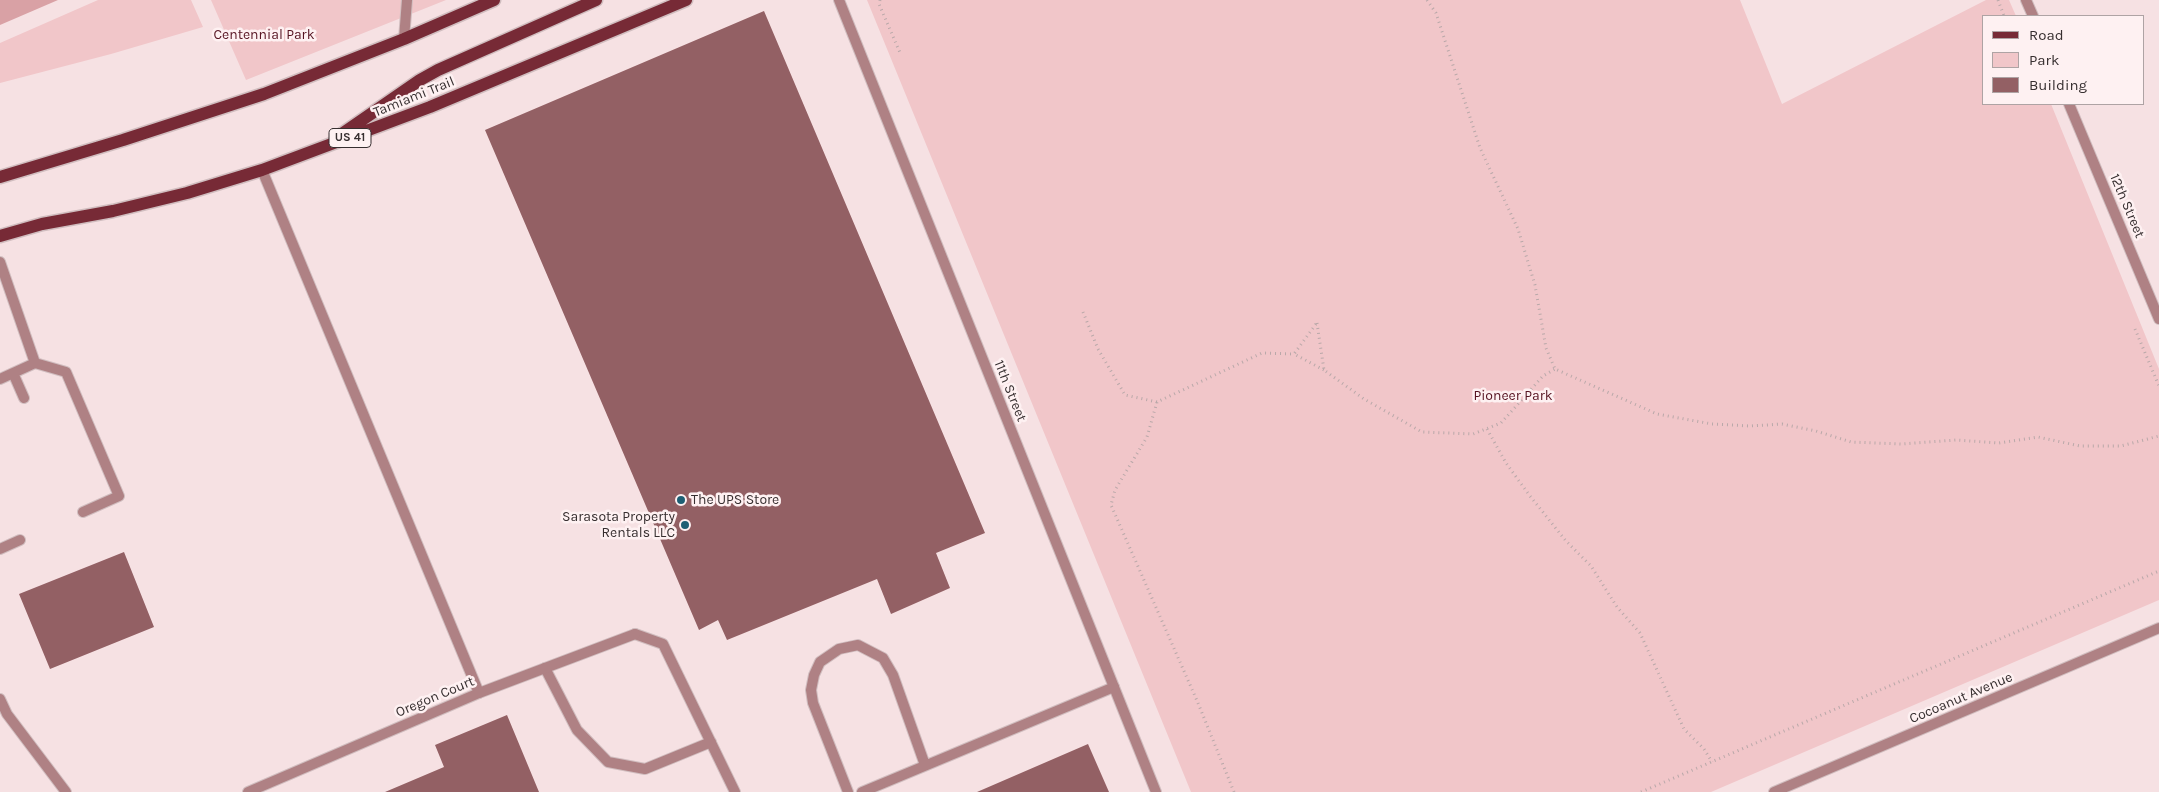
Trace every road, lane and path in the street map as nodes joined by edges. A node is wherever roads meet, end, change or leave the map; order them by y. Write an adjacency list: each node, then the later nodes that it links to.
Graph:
1 (407, 0): 10 (street)
2 (494, 0): 10 (main road)
3 (596, 0): 13 (main road)
4 (686, 0): 13 (main road, Tamiami Trail / US 41)
5 (839, 0): 36 (street, 11th Street)
6 (880, 0): 11 (path)
7 (1427, 0): 22 (path)
8 (2026, 0): 9 (street)
9 (2033, 15)
10 (404, 39): 15 (main road)
11 (901, 55)
12 (2069, 105): 19 (street, 12th Street)
13 (320, 150): 14 (main road, Tamiami Trail / US 41)
14 (262, 170): 16 (main road, Tamiami Trail / US 41); 37 (street)
15 (0, 177)
16 (0, 236)
17 (0, 262): 21 (street)
18 (1083, 312): 27 (path)
19 (2159, 319)
20 (1294, 354): 23 (path); 23 (path); 27 (path)
21 (35, 363): 24 (street); 30 (street)
22 (1555, 369): 28 (path); 29 (path)
23 (1324, 370): 28 (path)
24 (13, 373): 25 (street); 26 (street)
25 (0, 378)
26 (24, 398)
27 (1157, 402): 48 (path)
28 (1487, 429): 40 (path)
29 (2159, 436)
30 (83, 512)
31 (20, 540): 32 (street)
32 (0, 548)
33 (2159, 570): 40 (path)
34 (2159, 628): 50 (street, Cocoanut Avenue)
35 (545, 668): 37 (street, Oregon Court); 39 (street); 39 (street, Oregon Court)
36 (1114, 687): 41 (street); 47 (street, 11th Street)
37 (479, 693): 43 (street, Oregon Court)
38 (0, 699): 42 (street)
39 (711, 742): 44 (street)
40 (1712, 762): 49 (path)
41 (925, 765): 45 (street); 46 (street)
42 (66, 792)
43 (248, 792)
44 (735, 792)
45 (848, 792)
46 (862, 792)
47 (1156, 792)
48 (1234, 792)
49 (1641, 792)
50 (1774, 792)

